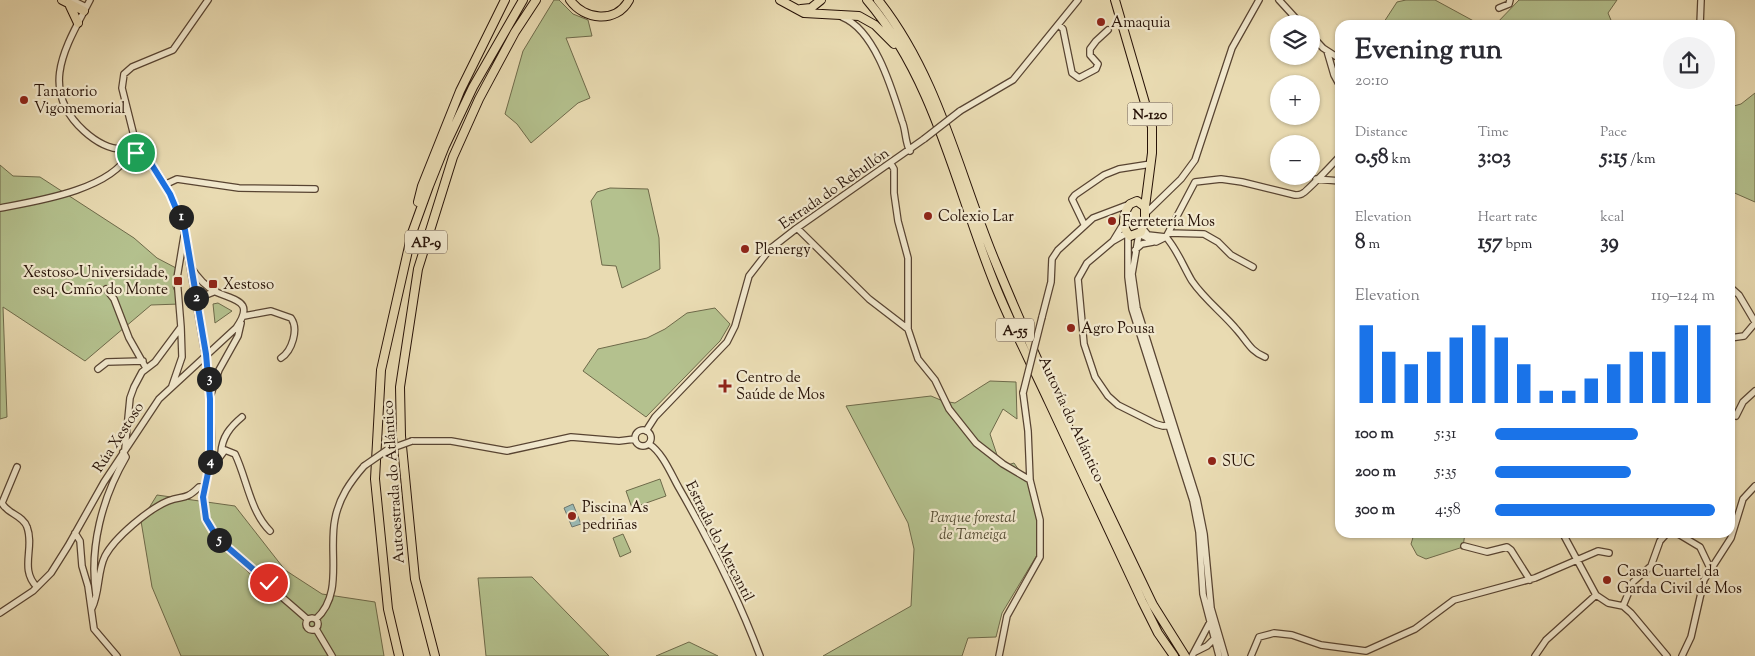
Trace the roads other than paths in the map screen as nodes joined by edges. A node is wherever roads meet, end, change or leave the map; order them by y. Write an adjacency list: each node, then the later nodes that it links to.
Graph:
1 (62, 0): 19 (highway)
2 (90, 0): 22 (street)
3 (208, 0): 34 (street)
4 (505, 0): 59 (highway)
5 (523, 0): 59 (highway, Autoestrada do Atlántico / AP-9)
6 (536, 0): 132 (highway, Autoestrada do Atlántico / AP-9)
7 (570, 0): 8 (highway)
8 (629, 0)
9 (780, 0): 20 (highway)
10 (822, 0): 20 (highway)
11 (867, 0): 31 (highway, Autovía do Atlántico / A-55)
12 (878, 0): 136 (highway, Autovía do Atlántico / A-55)
13 (1078, 0): 27 (street, Estrada do Rebullón)
14 (1115, 0): 41 (highway, N-120)
15 (1259, 0): 50 (street)
16 (1279, 0): 24 (street)
17 (1510, 0): 21 (street)
18 (1701, 0): 25 (street)
19 (71, 3): 22 (highway); 26 (highway)
20 (792, 8): 23 (highway)
21 (1500, 8)
22 (85, 9): 26 (street)
23 (830, 13): 31 (highway); 37 (street)
24 (1293, 15)
25 (1700, 20)
26 (78, 23): 38 (street)
27 (1058, 25): 28 (street); 37 (street, Estrada do Rebullón, bridge)
28 (1108, 30)
29 (1320, 44): 30 (street)
30 (1327, 51): 32 (street); 33 (street)
31 (905, 54): 135 (highway, Autovía do Atlántico / A-55)
32 (1335, 56)
33 (1335, 77)
34 (133, 129): 35 (street); 36 (street)
35 (129, 143): 36 (street); 38 (street)
36 (137, 147): 38 (street); 46 (street)
37 (910, 150): 40 (street, Estrada do Rebullón)
38 (127, 151): 52 (street)
39 (1335, 163): 42 (street)
40 (891, 164): 56 (street, Estrada do Rebullón); 77 (street)
41 (1151, 164): 45 (highway, N-120); 55 (street)
42 (1320, 176)
43 (1320, 179): 44 (street)
44 (1335, 181)
45 (1147, 182): 49 (highway); 51 (highway, N-120)
46 (164, 185): 48 (street); 57 (street)
47 (1311, 185): 61 (street)
48 (314, 189)
49 (1146, 194): 50 (street); 51 (highway)
50 (1157, 200): 51 (street); 51 (street)
51 (1140, 205): 53 (street); 54 (highway); 58 (highway)
52 (0, 208)
53 (1114, 209): 54 (street); 55 (street)
54 (1124, 219): 60 (highway); 62 (street)
55 (1084, 224): 97 (street, bridge)
56 (797, 228): 77 (street); 90 (street, Estrada do Rebullón)
57 (185, 230): 65 (street); 76 (street)
58 (1141, 231): 60 (highway); 61 (street); 63 (street); 64 (street)
59 (412, 233): 131 (highway, Autoestrada do Atlántico / AP-9)
60 (1128, 234): 62 (street); 89 (street)
61 (1168, 235): 63 (street); 66 (street); 79 (street)
62 (1113, 240): 89 (street)
63 (1156, 242): 64 (street)
64 (1135, 250): 89 (street)
65 (191, 267): 67 (street); 68 (street)
66 (1253, 267)
67 (194, 282): 68 (street); 73 (street)
68 (203, 282): 70 (street); 72 (street)
69 (106, 289): 81 (street)
70 (216, 292): 72 (street); 74 (street)
71 (1735, 292): 75 (street)
72 (206, 294): 73 (street)
73 (196, 299): 86 (street, bridge)
74 (243, 317): 80 (street); 84 (street, Rúa Xestoso); 86 (street)
75 (1755, 322): 78 (street)
76 (181, 327): 82 (street); 84 (street)
77 (908, 329): 97 (street)
78 (1735, 337)
79 (1264, 357)
80 (281, 358)
81 (143, 361): 82 (street); 83 (street)
82 (146, 368): 93 (street)
83 (98, 369)
84 (172, 387): 93 (street, Rúa Xestoso)
85 (1755, 391): 87 (street)
86 (210, 399): 95 (street)
87 (1736, 416)
88 (242, 417): 94 (street)
89 (1171, 425): 108 (street); 121 (street)
90 (646, 431): 91 (street); 92 (street)
91 (635, 439): 92 (street); 120 (street, bridge)
92 (649, 444): 133 (street, Estrada do Mercantil)
93 (124, 451): 102 (street, Rúa Xestoso); 115 (street)
94 (221, 453): 95 (street); 101 (street)
95 (210, 463): 99 (street)
96 (17, 467): 113 (street)
97 (1030, 480): 134 (street)
98 (1755, 486): 100 (street)
99 (205, 487): 115 (street); 119 (street)
100 (1735, 525)
101 (270, 531)
102 (76, 533): 113 (street, Rúa Xestoso); 117 (street)
103 (1566, 538): 110 (street)
104 (1663, 538): 116 (street)
105 (1685, 538): 111 (street)
106 (1731, 538): 111 (street)
107 (1464, 546): 112 (street)
108 (1205, 548): 124 (street); 128 (street)
109 (1609, 553): 110 (street)
110 (1580, 561): 112 (street); 114 (street)
111 (1710, 568): 141 (street)
112 (1530, 580): 126 (street)
113 (36, 588): 118 (street, Rúa Xestoso)
114 (1596, 595): 116 (street); 139 (street)
115 (96, 599): 117 (street)
116 (1623, 606): 140 (street)
117 (92, 608): 129 (street)
118 (0, 613)
119 (307, 619): 120 (street); 122 (street)
120 (316, 619): 122 (street)
121 (1209, 624): 123 (street); 124 (street)
122 (316, 629): 130 (street)
123 (1203, 638): 124 (street); 127 (street)
124 (1214, 638): 125 (street); 128 (street)
125 (1202, 649): 127 (street); 128 (street)
126 (1366, 651): 137 (street); 138 (street)
127 (1193, 654)
128 (1221, 655)
129 (117, 656)
130 (332, 656)
131 (399, 656)
132 (435, 656)
133 (760, 656)
134 (1000, 656)
135 (1174, 656)
136 (1184, 656)
137 (1251, 656)
138 (1372, 656)
139 (1535, 656)
140 (1667, 656)
141 (1682, 656)

